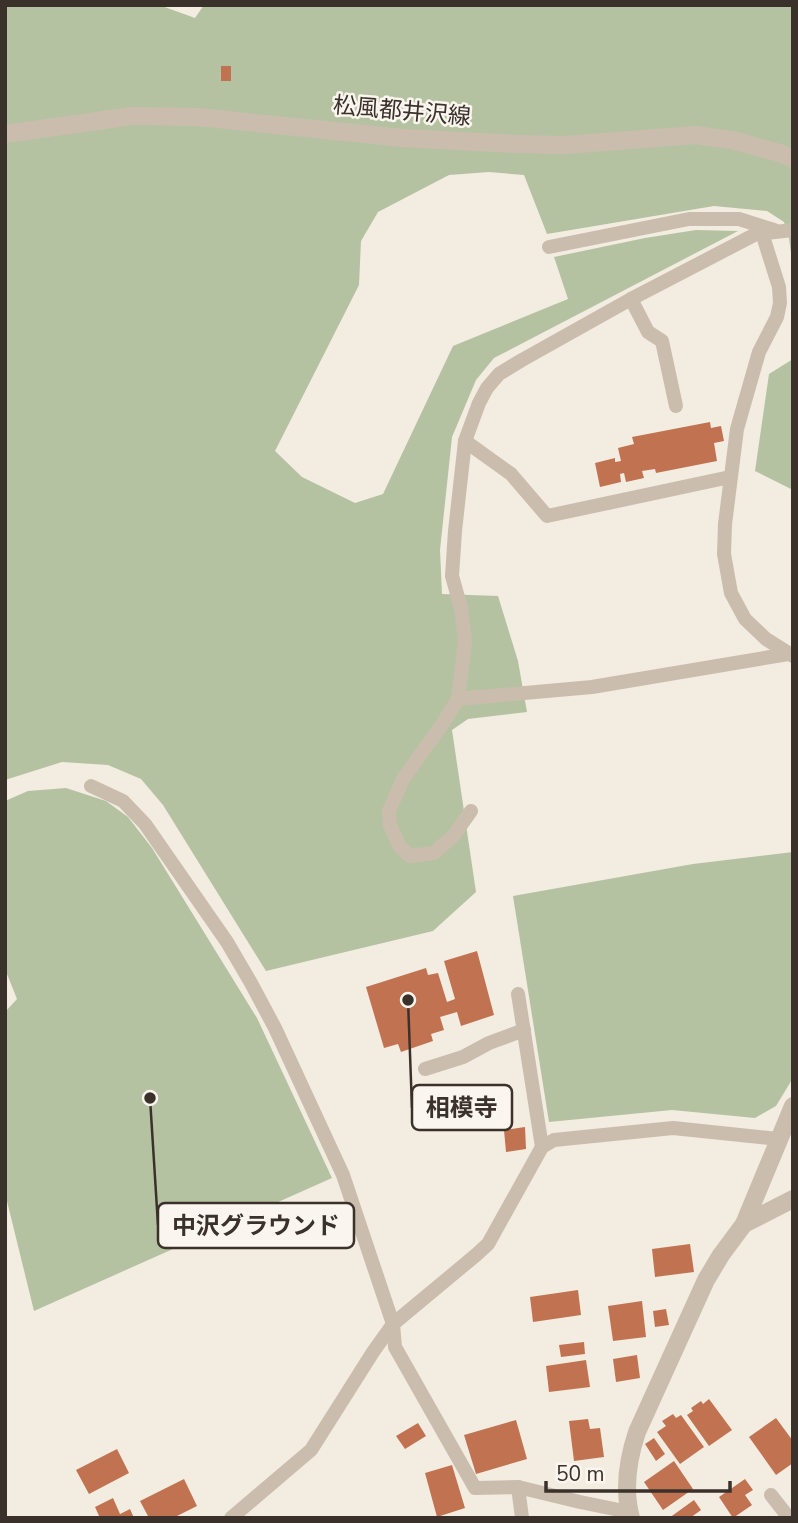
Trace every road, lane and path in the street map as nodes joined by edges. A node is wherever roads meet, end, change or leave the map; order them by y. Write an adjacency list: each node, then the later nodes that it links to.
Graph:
1 (5, 134): 2 (street, 松風都井沢線)
2 (793, 159)
3 (786, 231): 4 (lane); 5 (lane)
4 (762, 233): 6 (lane); 9 (lane)
5 (549, 247)
6 (631, 299): 7 (lane); 8 (lane)
7 (676, 406)
8 (466, 441): 9 (lane); 11 (lane)
9 (730, 477): 10 (lane)
10 (791, 655): 11 (lane)
11 (458, 699): 13 (lane)
12 (91, 786): 22 (lane)
13 (471, 811)
14 (518, 994): 15 (lane)
15 (524, 1030): 16 (lane); 19 (lane)
16 (425, 1069)
17 (793, 1106): 18 (street)
18 (778, 1139): 19 (lane); 21 (street)
19 (542, 1147): 22 (lane)
20 (793, 1199): 21 (street)
21 (744, 1224): 25 (street)
22 (393, 1324): 23 (lane); 26 (lane)
23 (518, 1486): 25 (lane); 27 (lane)
24 (771, 1495): 28 (lane)
25 (630, 1515)
26 (231, 1518)
27 (522, 1518)
28 (789, 1518)

